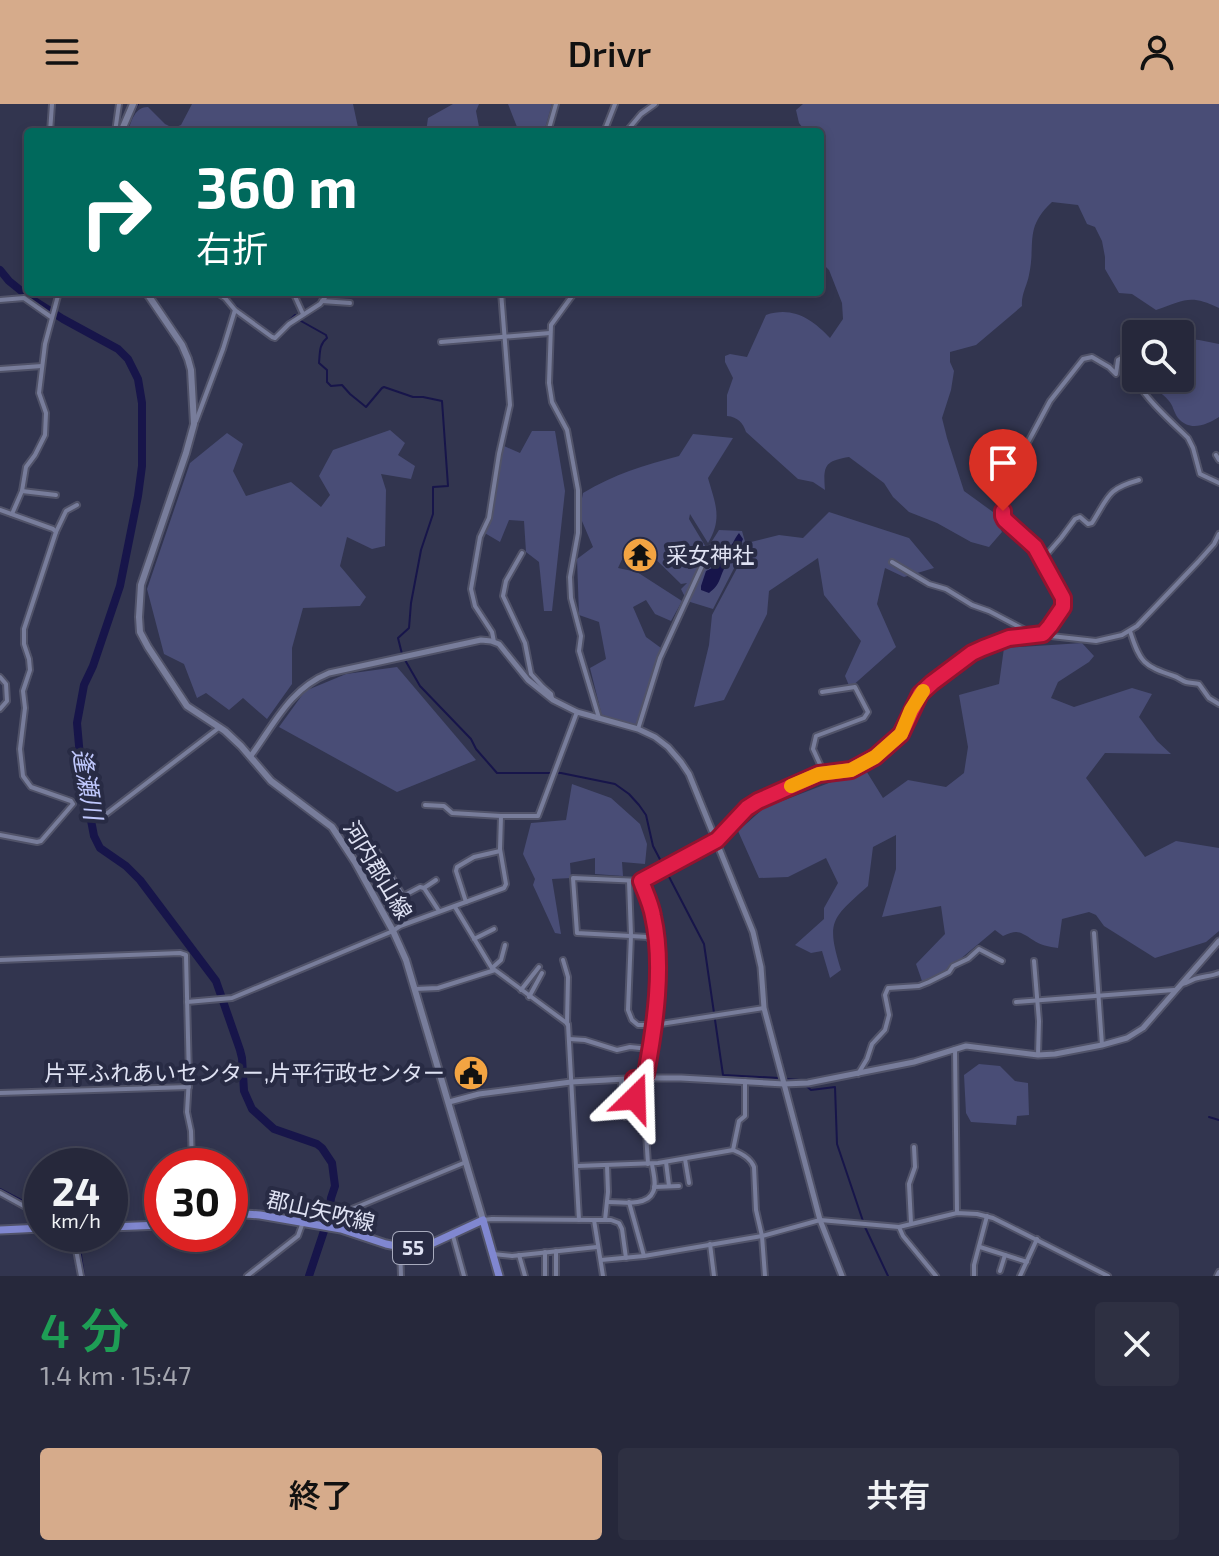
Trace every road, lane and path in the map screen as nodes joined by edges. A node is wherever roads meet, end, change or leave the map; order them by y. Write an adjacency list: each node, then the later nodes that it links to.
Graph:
1 (52, 104): 7 (street)
2 (119, 104): 8 (street)
3 (133, 104): 9 (main road)
4 (556, 104): 10 (street)
5 (615, 104): 11 (street)
6 (655, 104): 12 (street)
7 (50, 128)
8 (118, 128)
9 (120, 128)
10 (550, 128)
11 (606, 128)
12 (629, 128)
13 (58, 296): 25 (street)
14 (149, 296): 31 (main road, 河内郡山線)
15 (222, 296): 23 (street)
16 (295, 296): 24 (street)
17 (326, 296): 21 (street)
18 (501, 296): 27 (street)
19 (572, 296): 26 (street)
20 (0, 300): 25 (street)
21 (322, 301): 22 (street); 24 (street)
22 (350, 303)
23 (235, 310): 24 (street); 31 (street)
24 (303, 314)
25 (51, 317): 29 (street)
26 (550, 333): 27 (street); 56 (street)
27 (504, 336): 28 (street); 49 (street)
28 (441, 342)
29 (42, 366): 30 (street); 34 (street)
30 (0, 369)
31 (194, 424): 57 (main road, 河内郡山線)
32 (1139, 480): 43 (street)
33 (1219, 483): 43 (street)
34 (22, 491): 35 (street); 38 (street)
35 (56, 495)
36 (77, 505): 39 (street)
37 (0, 510): 38 (street)
38 (12, 514): 39 (street)
39 (56, 532): 64 (street)
40 (1219, 534): 41 (street)
41 (1217, 543): 46 (street)
42 (522, 553): 52 (street)
43 (1042, 560): 48 (street)
44 (892, 562): 47 (street)
45 (702, 566): 58 (street)
46 (1130, 631): 48 (street); 53 (street)
47 (1033, 634): 48 (street); 60 (street)
48 (1043, 634)
49 (494, 642): 52 (street); 59 (street)
50 (0, 677): 54 (street)
51 (822, 692): 60 (street)
52 (552, 699): 55 (street)
53 (1219, 704)
54 (0, 709)
55 (577, 712): 56 (street); 62 (street)
56 (599, 718): 58 (street)
57 (220, 727): 59 (main road, 河内郡山線); 63 (street)
58 (638, 729): 65 (street)
59 (250, 757): 76 (main road, 河内郡山線)
60 (824, 773): 65 (street)
61 (425, 805): 62 (street)
62 (501, 816): 67 (street)
63 (101, 818)
64 (0, 835)
65 (717, 840): 70 (street); 100 (street)
66 (376, 850): 71 (street)
67 (500, 851): 72 (street); 72 (street)
68 (436, 880): 71 (street)
69 (629, 881): 70 (street); 78 (street); 78 (street)
70 (641, 881): 82 (street)
71 (424, 888): 74 (street)
72 (466, 902): 73 (street)
73 (454, 906): 74 (street); 79 (street)
74 (439, 911): 76 (street)
75 (494, 929): 79 (street)
76 (393, 931): 92 (main road, 河内郡山線); 98 (street)
77 (1094, 933): 95 (street)
78 (631, 935): 82 (street); 102 (street)
79 (474, 939): 88 (street)
80 (1219, 941): 91 (street)
81 (505, 945): 88 (street)
82 (656, 948): 102 (street)
83 (0, 960): 98 (street)
84 (563, 960): 101 (street)
85 (1002, 961): 108 (street)
86 (1034, 961): 97 (street)
87 (539, 967): 93 (street)
88 (493, 969): 92 (street); 93 (street)
89 (542, 973): 96 (street)
90 (1219, 973): 91 (street)
91 (1182, 984): 94 (street)
92 (415, 989): 117 (main road, 河内郡山線)
93 (521, 990): 96 (street)
94 (1177, 991): 95 (street); 104 (street)
95 (1098, 995): 97 (street); 104 (street)
96 (529, 997): 101 (street)
97 (1038, 1000): 99 (street); 107 (street)
98 (187, 1002): 115 (street)
99 (1016, 1002)
100 (764, 1008): 102 (street); 114 (street)
101 (567, 1024): 103 (street)
102 (654, 1025): 105 (street)
103 (569, 1039): 105 (street); 113 (street)
104 (1102, 1045): 107 (street)
105 (650, 1049): 109 (street)
106 (955, 1049): 107 (street); 108 (street); 136 (street)
107 (1038, 1055)
108 (858, 1074): 114 (street)
109 (644, 1078): 110 (street); 112 (street)
110 (634, 1079): 111 (street); 111 (street)
111 (621, 1080): 113 (street)
112 (745, 1081): 114 (street); 121 (street)
113 (571, 1082): 117 (street); 127 (street)
114 (784, 1084): 143 (street)
115 (189, 1087): 116 (street); 120 (street)
116 (0, 1093)
117 (449, 1102): 123 (main road, 河内郡山線)
118 (646, 1133): 125 (street)
119 (914, 1147): 145 (street)
120 (191, 1148)
121 (733, 1150): 122 (street); 151 (street)
122 (685, 1159): 124 (street); 128 (street)
123 (466, 1162): 139 (main road, 河内郡山線); 149 (street)
124 (666, 1162): 125 (street); 129 (street)
125 (650, 1163): 126 (street); 131 (street)
126 (607, 1165): 127 (street); 133 (street)
127 (577, 1166): 140 (street)
128 (689, 1183)
129 (669, 1186): 130 (street); 131 (street)
130 (679, 1186)
131 (654, 1187): 134 (street)
132 (0, 1193): 135 (street)
133 (607, 1202): 134 (street); 142 (street)
134 (629, 1202): 163 (street)
135 (24, 1206)
136 (957, 1213): 138 (street); 145 (street)
137 (248, 1214): 144 (main road, 郡山矢吹線 / 55)
138 (987, 1216): 152 (street); 154 (street)
139 (483, 1220): 140 (street); 150 (main road, 郡山矢吹線 / 55); 160 (main road)
140 (579, 1220): 141 (street)
141 (594, 1220): 142 (street); 155 (street)
142 (605, 1220): 164 (street)
143 (820, 1220): 146 (street); 151 (street); 179 (street)
144 (303, 1222): 149 (main road, 郡山矢吹線 / 55); 169 (street)
145 (911, 1223): 146 (street)
146 (899, 1227): 180 (street)
147 (24, 1229): 148 (main road)
148 (0, 1230)
149 (342, 1230): 156 (main road, 郡山矢吹線 / 55)
150 (452, 1235): 156 (main road, 郡山矢吹線 / 55); 171 (street)
151 (762, 1236): 153 (street); 178 (street)
152 (1037, 1239): 166 (street); 183 (street)
153 (710, 1244): 163 (street); 177 (street)
154 (979, 1246): 162 (street); 181 (street)
155 (598, 1247): 157 (street); 165 (street)
156 (400, 1248): 170 (street)
157 (556, 1251): 159 (street); 175 (street)
158 (76, 1252): 168 (street)
159 (545, 1252): 161 (street); 174 (street)
160 (493, 1254): 161 (street); 172 (main road)
161 (519, 1255): 173 (street)
162 (1005, 1255): 166 (street); 167 (street)
163 (644, 1256): 164 (street)
164 (626, 1258): 165 (street)
165 (601, 1260): 176 (street)
166 (1027, 1262): 182 (street)
167 (1000, 1271)
168 (81, 1276)
169 (247, 1276)
170 (401, 1276)
171 (464, 1276)
172 (499, 1276)
173 (525, 1276)
174 (545, 1276)
175 (556, 1276)
176 (603, 1276)
177 (714, 1276)
178 (765, 1276)
179 (842, 1276)
180 (936, 1276)
181 (974, 1276)
182 (1020, 1276)
183 (1108, 1276)

